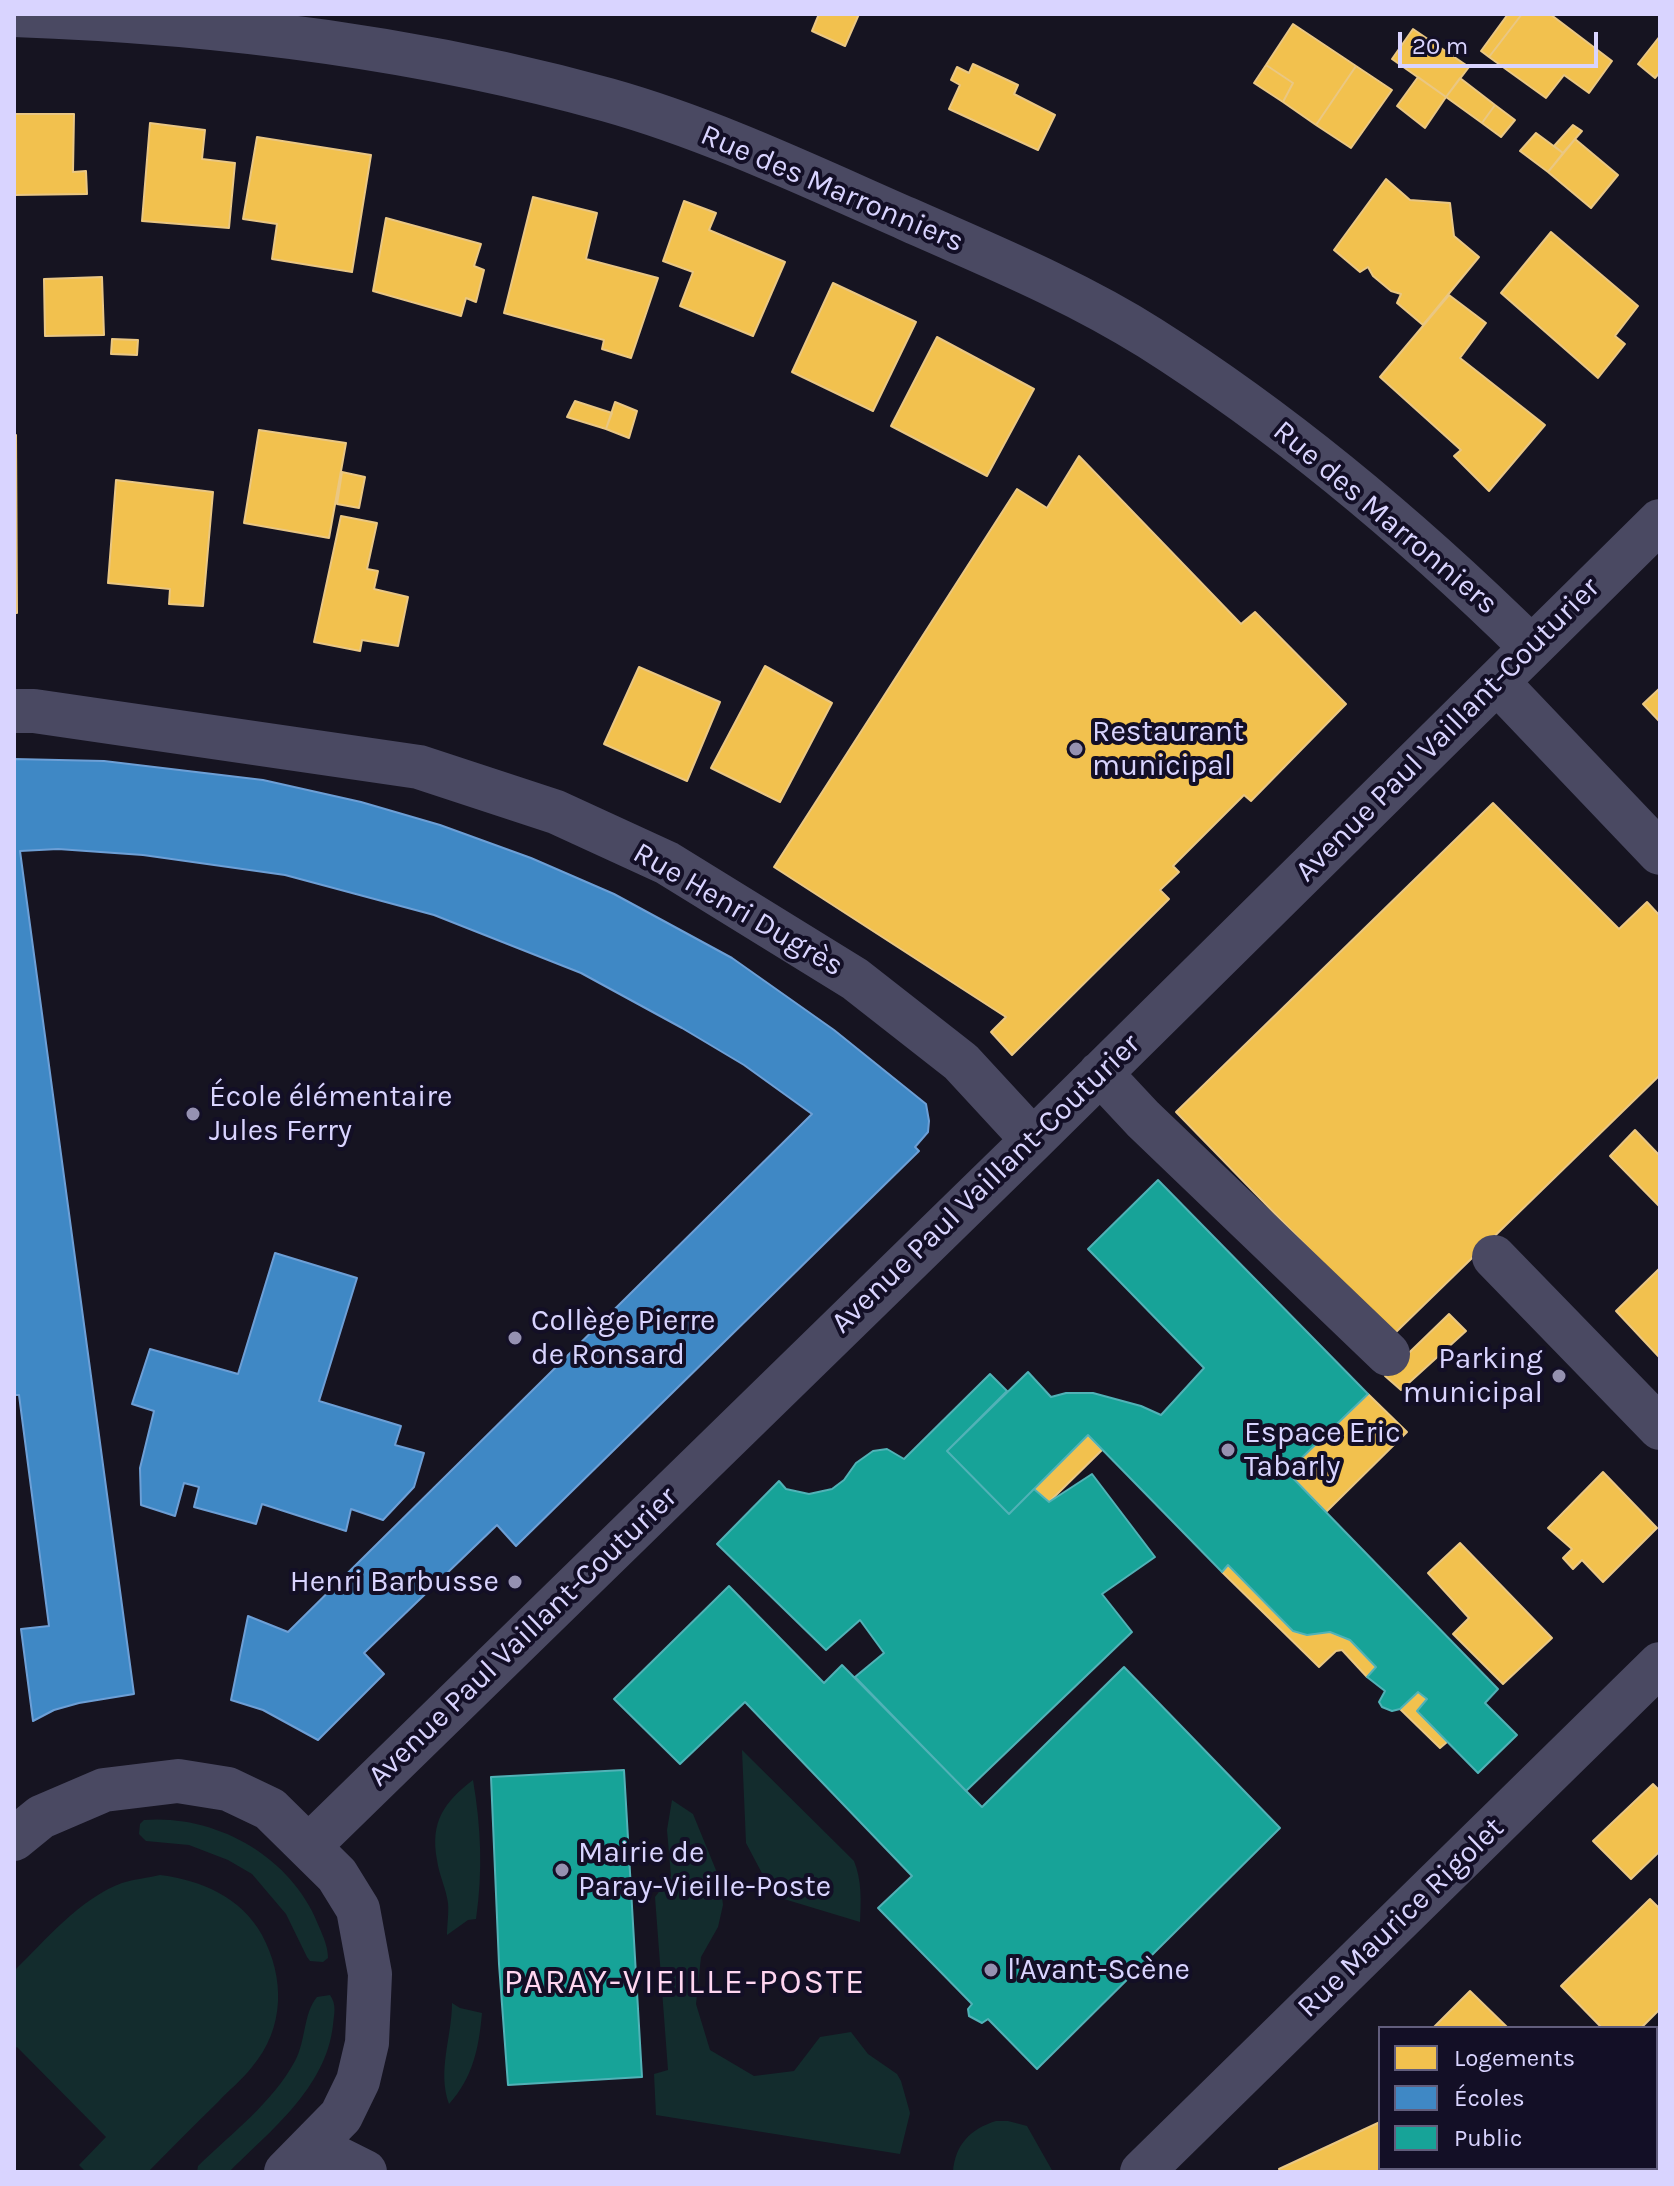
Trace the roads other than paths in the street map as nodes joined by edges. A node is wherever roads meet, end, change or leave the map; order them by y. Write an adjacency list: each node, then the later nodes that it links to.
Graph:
1 (14, 15): 3 (street, Rue des Marronniers)
2 (1660, 521): 3 (street, Avenue Paul Vaillant-Couturier)
3 (1531, 647): 4 (street, Avenue Paul Vaillant-Couturier)
4 (1497, 682): 6 (street); 7 (street, Avenue Paul Vaillant-Couturier)
5 (14, 711): 8 (street, Rue Henri Dugrès)
6 (1660, 853)
7 (1100, 1073): 8 (street, Avenue Paul Vaillant-Couturier); 10 (street)
8 (1033, 1140): 14 (street, Avenue Paul Vaillant-Couturier)
9 (1494, 1257): 11 (street)
10 (1388, 1354)
11 (1660, 1428)
12 (1660, 1664): 17 (street, Rue Maurice Rigolet)
13 (14, 1839): 14 (street)
14 (310, 1845): 15 (street)
15 (300, 2159): 16 (street)
16 (365, 2172)
17 (1142, 2172)

